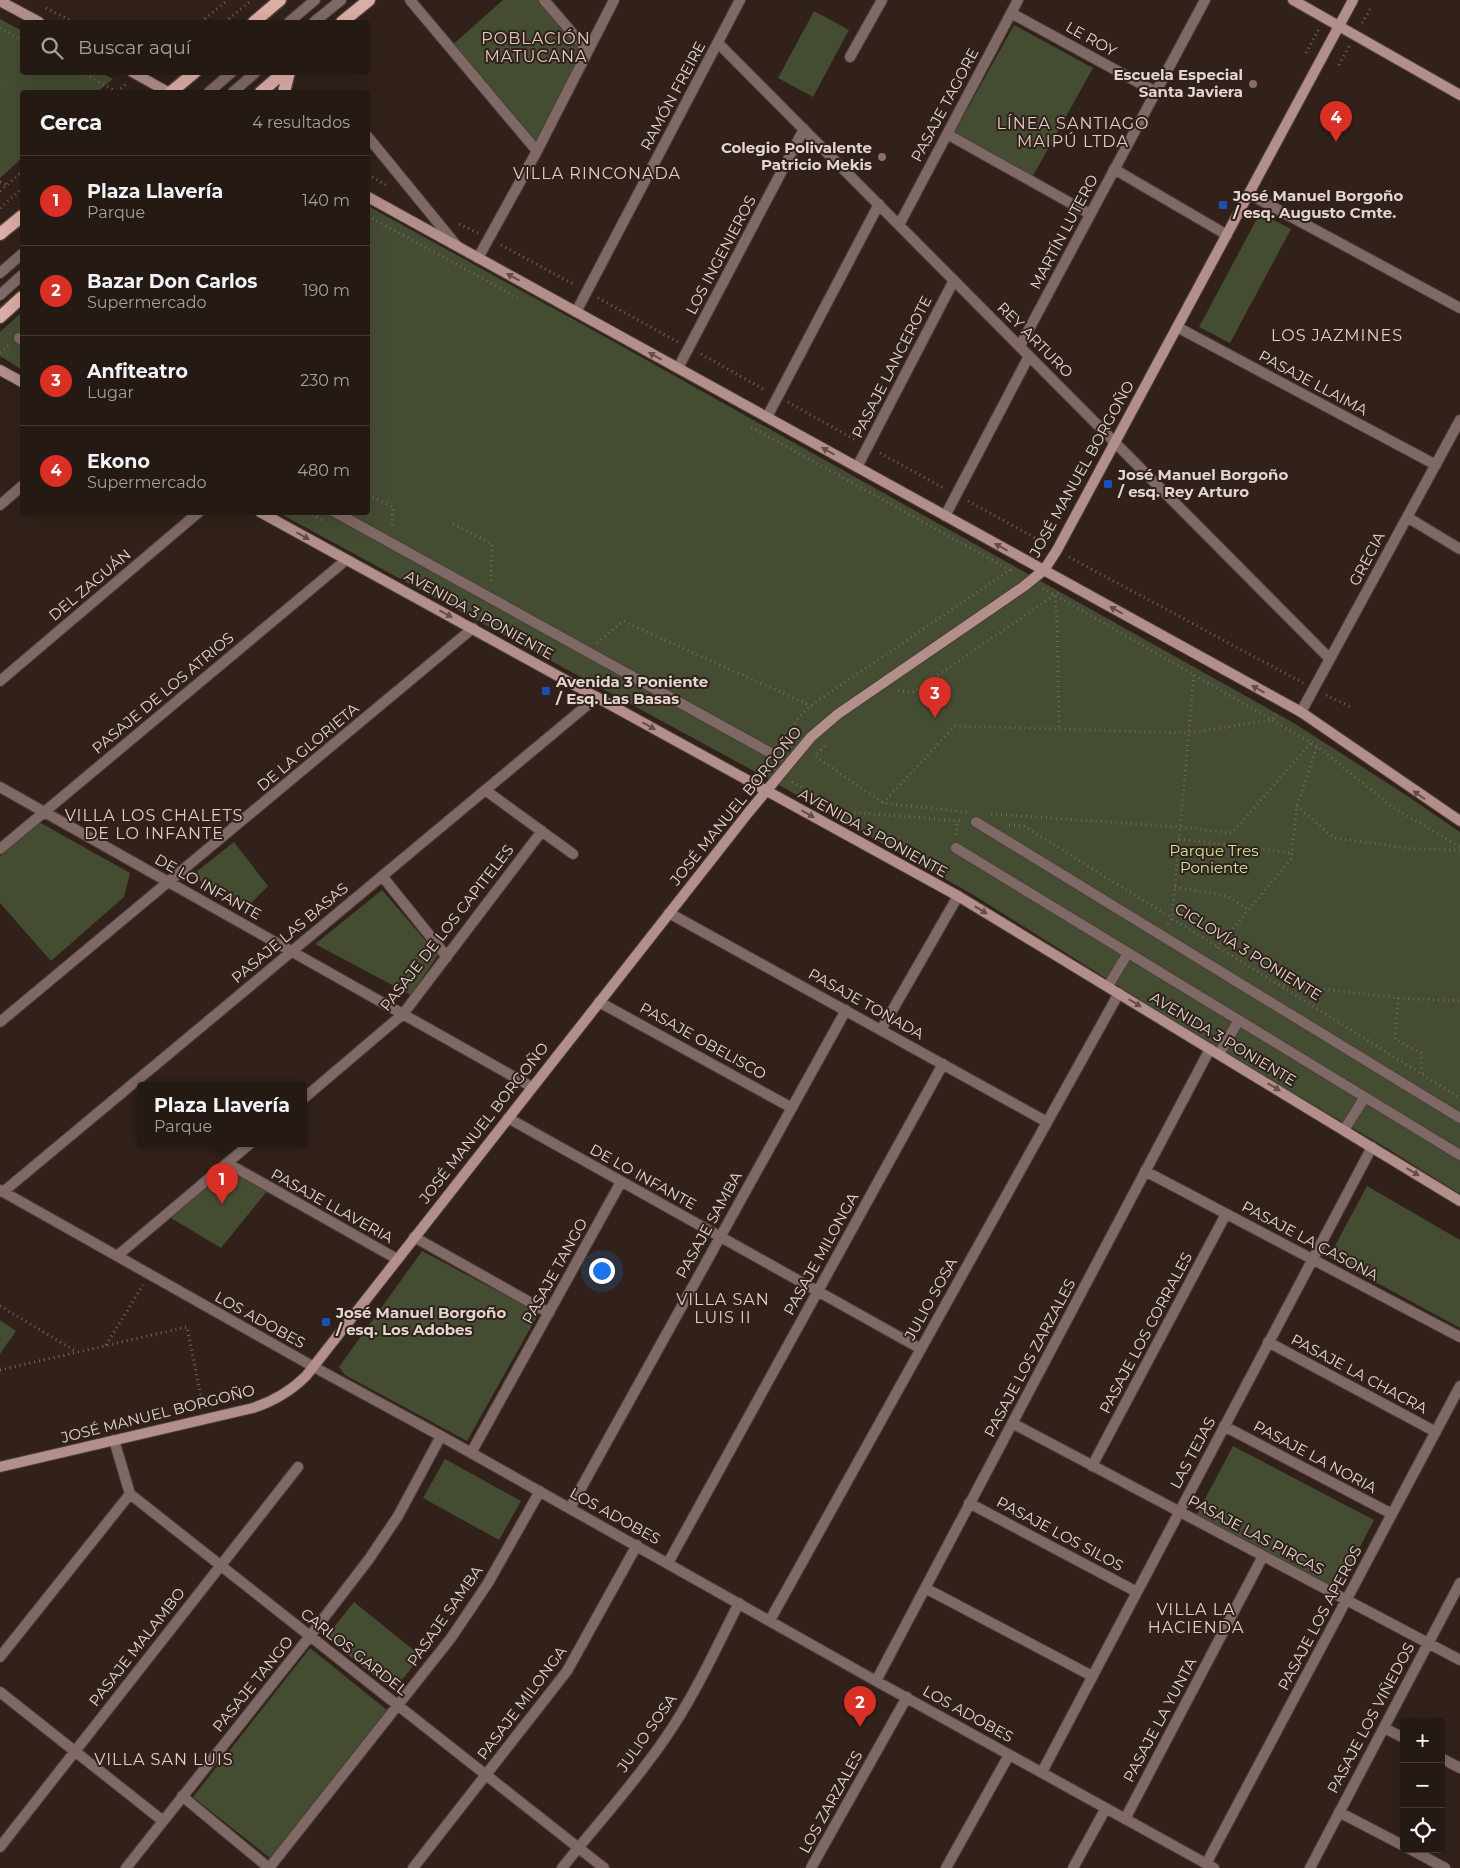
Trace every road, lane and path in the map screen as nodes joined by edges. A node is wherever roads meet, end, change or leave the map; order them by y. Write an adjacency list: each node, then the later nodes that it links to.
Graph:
1 (228, 0): 21 (path)
2 (252, 0): 22 (path)
3 (315, 0): 24 (street)
4 (341, 0): 25 (street)
5 (369, 0): 26 (main road)
6 (410, 0): 52 (street)
7 (544, 0): 31 (street)
8 (614, 0): 31 (street)
9 (740, 0): 30 (street, RAMÓN FREIRE)
10 (882, 0): 32 (street)
11 (1018, 0): 18 (street, PASAJE TAGORE)
12 (1205, 0): 47 (street, MARTÍN LUTERO)
13 (1293, 0): 27 (main road)
14 (1353, 0): 27 (main road, JOSÉ MANUEL BORGOÑO)
15 (0, 1): 19 (main road)
16 (276, 1): 23 (main road)
17 (40, 4): 20 (path)
18 (1011, 13): 47 (street, LE ROY); 50 (street, PASAJE TAGORE)
19 (35, 20)
20 (70, 20)
21 (203, 20)
22 (228, 20)
23 (256, 20)
24 (291, 20)
25 (316, 20)
26 (344, 20)
27 (1339, 27): 48 (main road); 59 (main road, JOSÉ MANUEL BORGOÑO)
28 (0, 28): 29 (path)
29 (20, 39)
30 (718, 43): 49 (street, REY ARTURO); 80 (street, RAMÓN FREIRE)
31 (588, 50): 52 (street)
32 (850, 57)
33 (86, 75): 40 (path)
34 (138, 75): 41 (main road)
35 (191, 75): 42 (main road)
36 (229, 75): 43 (street)
37 (253, 75): 44 (street)
38 (281, 75): 45 (main road)
39 (288, 75): 46 (main road)
40 (113, 90)
41 (165, 90)
42 (172, 90)
43 (211, 90)
44 (235, 90)
45 (263, 90)
46 (284, 90)
47 (1156, 92): 53 (street, MARTÍN LUTERO)
48 (1460, 94)
49 (804, 129): 61 (street, REY ARTURO); 85 (street, LOS INGENIEROS)
50 (947, 134): 63 (street); 67 (street, PASAJE TAGORE)
51 (370, 139): 70 (street)
52 (537, 151): 72 (street)
53 (1114, 169): 63 (street, MARTÍN LUTERO); 69 (street)
54 (20, 174): 56 (path)
55 (0, 182): 56 (path)
56 (7, 184): 57 (path)
57 (0, 191)
58 (20, 191): 62 (path)
59 (1249, 194): 69 (main road, JOSÉ MANUEL BORGOÑO); 79 (street)
60 (370, 198): 70 (main road)
61 (879, 204): 67 (street, REY ARTURO); 88 (street)
62 (0, 208)
63 (1090, 214): 83 (street, MARTÍN LUTERO)
64 (370, 217): 78 (path)
65 (20, 218): 68 (main road)
66 (20, 221): 68 (street)
67 (899, 225): 75 (street, REY ARTURO)
68 (2, 232)
69 (1227, 235): 82 (main road, JOSÉ MANUEL BORGOÑO)
70 (458, 247): 72 (main road)
71 (20, 256): 73 (street)
72 (478, 258): 80 (main road, one-way to 72)
73 (0, 273)
74 (20, 278): 76 (street)
75 (954, 280): 83 (street, REY ARTURO); 93 (street, PASAJE LANCEROTE)
76 (3, 292)
77 (20, 299): 81 (main road)
78 (521, 300)
79 (1460, 308)
80 (576, 312): 85 (main road, one-way to 80)
81 (0, 317)
82 (1177, 327): 91 (main road, JOSÉ MANUEL BORGOÑO); 92 (street, PASAJE LLAIMA)
83 (1020, 346): 84 (street, REY ARTURO)
84 (1029, 356): 91 (street, REY ARTURO); 100 (street)
85 (678, 368): 88 (main road)
86 (0, 370): 87 (main road)
87 (20, 381)
88 (767, 417): 93 (main road, one-way to 88)
89 (1460, 420): 92 (street, GRECIA)
90 (744, 423): 116 (path)
91 (1115, 442): 106 (main road, JOSÉ MANUEL BORGOÑO); 111 (street, REY ARTURO)
92 (1436, 465): 101 (street, GRECIA)
93 (857, 467): 100 (main road)
94 (20, 488): 96 (street)
95 (370, 496): 103 (path)
96 (0, 505)
97 (195, 515): 113 (street, DEL ZAGUÁN)
98 (265, 515): 105 (main road, AVENIDA 3 PONIENTE, one-way to 105)
99 (340, 515): 103 (street)
100 (945, 516): 106 (main road, one-way to 100)
101 (1407, 517): 104 (street); 111 (street, GRECIA)
102 (453, 524): 108 (path)
103 (390, 543): 108 (street)
104 (1460, 549)
105 (346, 560): 109 (main road, AVENIDA 3 PONIENTE, one-way to 109); 130 (street, PASAJE DE LOS ATRIOS)
106 (1044, 570): 117 (main road, one-way to 106); 127 (main road, JOSÉ MANUEL BORGOÑO)
107 (1055, 595): 112 (path); 114 (path); 119 (path)
108 (490, 598): 110 (street)
109 (473, 628): 115 (main road, AVENIDA 3 PONIENTE); 144 (street, DE LA GLORIETA)
110 (588, 652): 116 (path); 124 (street)
111 (1330, 659): 117 (street, GRECIA)
112 (1194, 675): 118 (path); 120 (path)
113 (0, 681)
114 (897, 691)
115 (597, 697): 126 (street, PASAJE LAS BASAS); 127 (main road, AVENIDA 3 PONIENTE, one-way to 127)
116 (811, 706): 124 (path)
117 (1301, 712): 133 (main road, one-way to 117)
118 (1272, 720): 120 (path); 122 (path)
119 (1059, 730): 120 (path); 128 (path)
120 (1189, 733): 135 (path)
121 (828, 742): 128 (path)
122 (1311, 743): 123 (path); 135 (path)
123 (1317, 746): 129 (path); 139 (path)
124 (769, 752)
125 (0, 787): 130 (street, DE LO INFANTE)
126 (486, 790): 136 (street); 143 (street, PASAJE LAS BASAS)
127 (766, 790): 146 (main road, AVENIDA 3 PONIENTE, one-way to 146); 148 (main road, JOSÉ MANUEL BORGOÑO)
128 (883, 803): 132 (path)
129 (1297, 806): 139 (path); 141 (path)
130 (44, 812): 140 (street, PASAJE DE LOS ATRIOS); 144 (street, DE LO INFANTE)
131 (989, 814): 135 (path)
132 (974, 817): 150 (street)
133 (1460, 821)
134 (1024, 826): 149 (path, CICLOVÍA 3 PONIENTE)
135 (1180, 827): 137 (path)
136 (542, 831): 142 (street); 154 (street, PASAJE DE LOS CAPITELES)
137 (1179, 839): 141 (path); 145 (path)
138 (956, 848): 153 (street)
139 (1460, 848)
140 (0, 849)
141 (1292, 853): 147 (path)
142 (573, 854)
143 (382, 876): 152 (street, PASAJE LAS BASAS); 154 (street)
144 (170, 882): 152 (street, DE LO INFANTE); 165 (street, DE LA GLORIETA)
145 (1174, 887): 147 (path); 149 (path)
146 (958, 896): 157 (main road, AVENIDA 3 PONIENTE, one-way to 157); 166 (street)
147 (1249, 910): 151 (path)
148 (670, 912): 161 (main road, JOSÉ MANUEL BORGOÑO); 162 (street, PASAJE TONADA)
149 (1172, 918): 150 (path); 151 (path, CICLOVÍA 3 PONIENTE)
150 (1162, 936): 155 (street)
151 (1218, 947): 155 (path); 156 (path, CICLOVÍA 3 PONIENTE)
152 (292, 952): 163 (street, DE LO INFANTE); 185 (street, PASAJE LAS BASAS)
153 (1128, 953): 157 (street); 164 (street)
154 (447, 956): 163 (street, PASAJE DE LOS CAPITELES)
155 (1207, 964): 176 (street)
156 (1276, 984): 159 (path); 169 (path, CICLOVÍA 3 PONIENTE)
157 (1108, 986): 158 (main road, AVENIDA 3 PONIENTE)
158 (1119, 993): 167 (main road, AVENIDA 3 PONIENTE, one-way to 167); 177 (street, JULIO SOSA)
159 (1398, 998): 160 (path); 169 (path)
160 (1460, 1001)
161 (599, 1002): 170 (main road, JOSÉ MANUEL BORGOÑO); 174 (street, PASAJE OBELISCO)
162 (846, 1010): 166 (street, PASAJE TONADA); 174 (street, PASAJE SAMBA)
163 (403, 1014): 170 (street, DE LO INFANTE); 171 (street, PASAJE DE LOS CAPITELES)
164 (1239, 1020): 167 (street, PASAJE LOS ZARZALES); 172 (street)
165 (0, 1022)
166 (881, 1030): 168 (street, PASAJE TONADA)
167 (1214, 1051): 178 (main road, AVENIDA 3 PONIENTE, one-way to 178); 183 (street, PASAJE LOS ZARZALES)
168 (943, 1064): 177 (street, PASAJE TONADA); 194 (street, PASAJE MILONGA)
169 (1422, 1074): 173 (path, CICLOVÍA 3 PONIENTE)
170 (532, 1086): 175 (main road, JOSÉ MANUEL BORGOÑO)
171 (307, 1096)
172 (1365, 1097): 178 (street); 181 (street)
173 (1460, 1098)
174 (792, 1108): 189 (street, PASAJE SAMBA)
175 (508, 1118): 184 (street, DE LO INFANTE); 188 (main road, JOSÉ MANUEL BORGOÑO)
176 (1460, 1118)
177 (1047, 1122): 200 (street, JULIO SOSA)
178 (1344, 1130): 180 (main road, AVENIDA 3 PONIENTE)
179 (246, 1147): 182 (street)
180 (1372, 1147): 186 (main road, AVENIDA 3 PONIENTE, one-way to 186); 192 (street, LAS TEJAS)
181 (1460, 1155)
182 (227, 1163): 190 (street); 191 (street, PASAJE LLAVERIA)
183 (1145, 1171): 187 (street, PASAJE LA CASONA); 206 (street, PASAJE LOS ZARZALES)
184 (621, 1182): 189 (street, DE LO INFANTE); 196 (street, PASAJE TANGO)
185 (2, 1191): 190 (street, LOS ADOBES)
186 (1460, 1201)
187 (1226, 1214): 192 (street, PASAJE LA CASONA); 212 (street, PASAJE LOS CORRALES)
188 (414, 1237): 191 (main road, JOSÉ MANUEL BORGOÑO); 196 (street)
189 (720, 1237): 194 (street, DE LO INFANTE); 218 (street, PASAJE SAMBA)
190 (117, 1256): 193 (street, LOS ADOBES)
191 (397, 1259): 202 (main road, JOSÉ MANUEL BORGOÑO)
192 (1312, 1259): 197 (street, PASAJE LA CASONA); 198 (street, LAS TEJAS)
193 (150, 1275): 199 (path); 202 (street, LOS ADOBES)
194 (818, 1292): 200 (street, DE LO INFANTE); 223 (street, PASAJE MILONGA)
195 (0, 1306): 201 (path)
196 (549, 1313): 211 (street, PASAJE TANGO)
197 (1460, 1337)
198 (1268, 1342): 207 (street, LAS TEJAS); 208 (street, PASAJE LA CHACRA)
199 (105, 1346): 201 (path); 205 (path)
200 (921, 1349): 230 (street, JULIO SOSA)
201 (78, 1352): 203 (path)
202 (314, 1367): 205 (main road, JOSÉ MANUEL BORGOÑO); 209 (street, LOS ADOBES)
203 (0, 1370)
204 (1460, 1386): 208 (street, PASAJE LOS APEROS)
205 (206, 1419): 210 (main road, JOSÉ MANUEL BORGOÑO)
206 (1012, 1423): 212 (street, PASAJE LAS PIRCAS); 217 (street, PASAJE LOS ZARZALES)
207 (1224, 1426): 219 (street, LAS TEJAS); 220 (street, PASAJE LA NORIA)
208 (1436, 1432): 220 (street, PASAJE LOS APEROS)
209 (441, 1436): 211 (street, LOS ADOBES); 231 (street, PASAJE TANGO)
210 (114, 1440): 213 (main road, JOSÉ MANUEL BORGOÑO); 216 (street)
211 (471, 1453): 215 (street, LOS ADOBES)
212 (1092, 1466): 219 (street, PASAJE LAS PIRCAS)
213 (0, 1467)
214 (298, 1467): 224 (street, PASAJE MALAMBO)
215 (540, 1491): 218 (street, LOS ADOBES); 241 (street, PASAJE SAMBA)
216 (130, 1494): 224 (street, CARLOS GARDEL); 234 (street)
217 (970, 1503): 226 (street, PASAJE LOS ZARZALES); 227 (street, PASAJE LOS SILOS)
218 (570, 1508): 221 (street, LOS ADOBES)
219 (1179, 1512): 222 (street, PASAJE LAS PIRCAS); 227 (street, LAS TEJAS)
220 (1392, 1514): 228 (street, PASAJE LOS APEROS)
221 (637, 1545): 223 (street, LOS ADOBES); 249 (street, PASAJE MILONGA)
222 (1263, 1556): 228 (street, PASAJE LAS PIRCAS); 253 (street, PASAJE LA YUNTA)
223 (668, 1563): 229 (street, LOS ADOBES)
224 (220, 1566): 231 (street, CARLOS GARDEL); 244 (street, PASAJE MALAMBO)
225 (1460, 1583): 233 (street, PASAJE LOS VIÑEDOS)
226 (925, 1588): 237 (street); 238 (street, PASAJE LOS ZARZALES)
227 (1137, 1592): 237 (street, LAS TEJAS)
228 (1346, 1600): 233 (street, PASAJE LAS PIRCAS); 259 (street, PASAJE LOS APEROS)
229 (739, 1603): 230 (street, LOS ADOBES); 257 (street, JULIO SOSA)
230 (770, 1620): 238 (street, LOS ADOBES)
231 (310, 1636): 241 (street, CARLOS GARDEL); 250 (street, PASAJE TANGO)
232 (0, 1640): 234 (street)
233 (1428, 1643): 236 (street, PASAJE LAS PIRCAS); 242 (street, PASAJE LOS VIÑEDOS)
234 (9, 1646): 235 (street)
235 (0, 1657)
236 (1460, 1660)
237 (1092, 1676): 248 (street, LAS TEJAS)
238 (876, 1680): 240 (street, LOS ADOBES)
239 (0, 1692): 244 (street)
240 (907, 1698): 245 (street, LOS ADOBES); 265 (street, LOS ZARZALES)
241 (398, 1705): 249 (street, CARLOS GARDEL); 261 (street, PASAJE SAMBA)
242 (1384, 1728): 243 (street); 252 (street, PASAJE LOS VIÑEDOS)
243 (1400, 1736)
244 (74, 1751): 254 (street); 256 (street, PASAJE MALAMBO)
245 (1009, 1755): 248 (street, LOS ADOBES); 266 (street)
246 (1445, 1760): 247 (street)
247 (1460, 1768)
248 (1042, 1772): 251 (street, LOS ADOBES)
249 (487, 1775): 257 (street, CARLOS GARDEL); 262 (street, PASAJE MILONGA)
250 (182, 1796): 254 (street, PASAJE TANGO); 261 (street)
251 (1106, 1808): 253 (street, LOS ADOBES); 267 (street)
252 (1339, 1812): 255 (street); 268 (street, PASAJE LOS VIÑEDOS)
253 (1125, 1818): 259 (street, LOS ADOBES)
254 (163, 1821): 260 (street, PASAJE TANGO)
255 (1400, 1844)
256 (0, 1847)
257 (578, 1848): 263 (street, JULIO SOSA); 264 (street, CARLOS GARDEL)
258 (1417, 1853): 269 (street)
259 (1210, 1866)
260 (126, 1868)
261 (269, 1868)
262 (413, 1868)
263 (562, 1868)
264 (604, 1868)
265 (811, 1868)
266 (946, 1868)
267 (1073, 1868)
268 (1310, 1868)
269 (1445, 1868)

